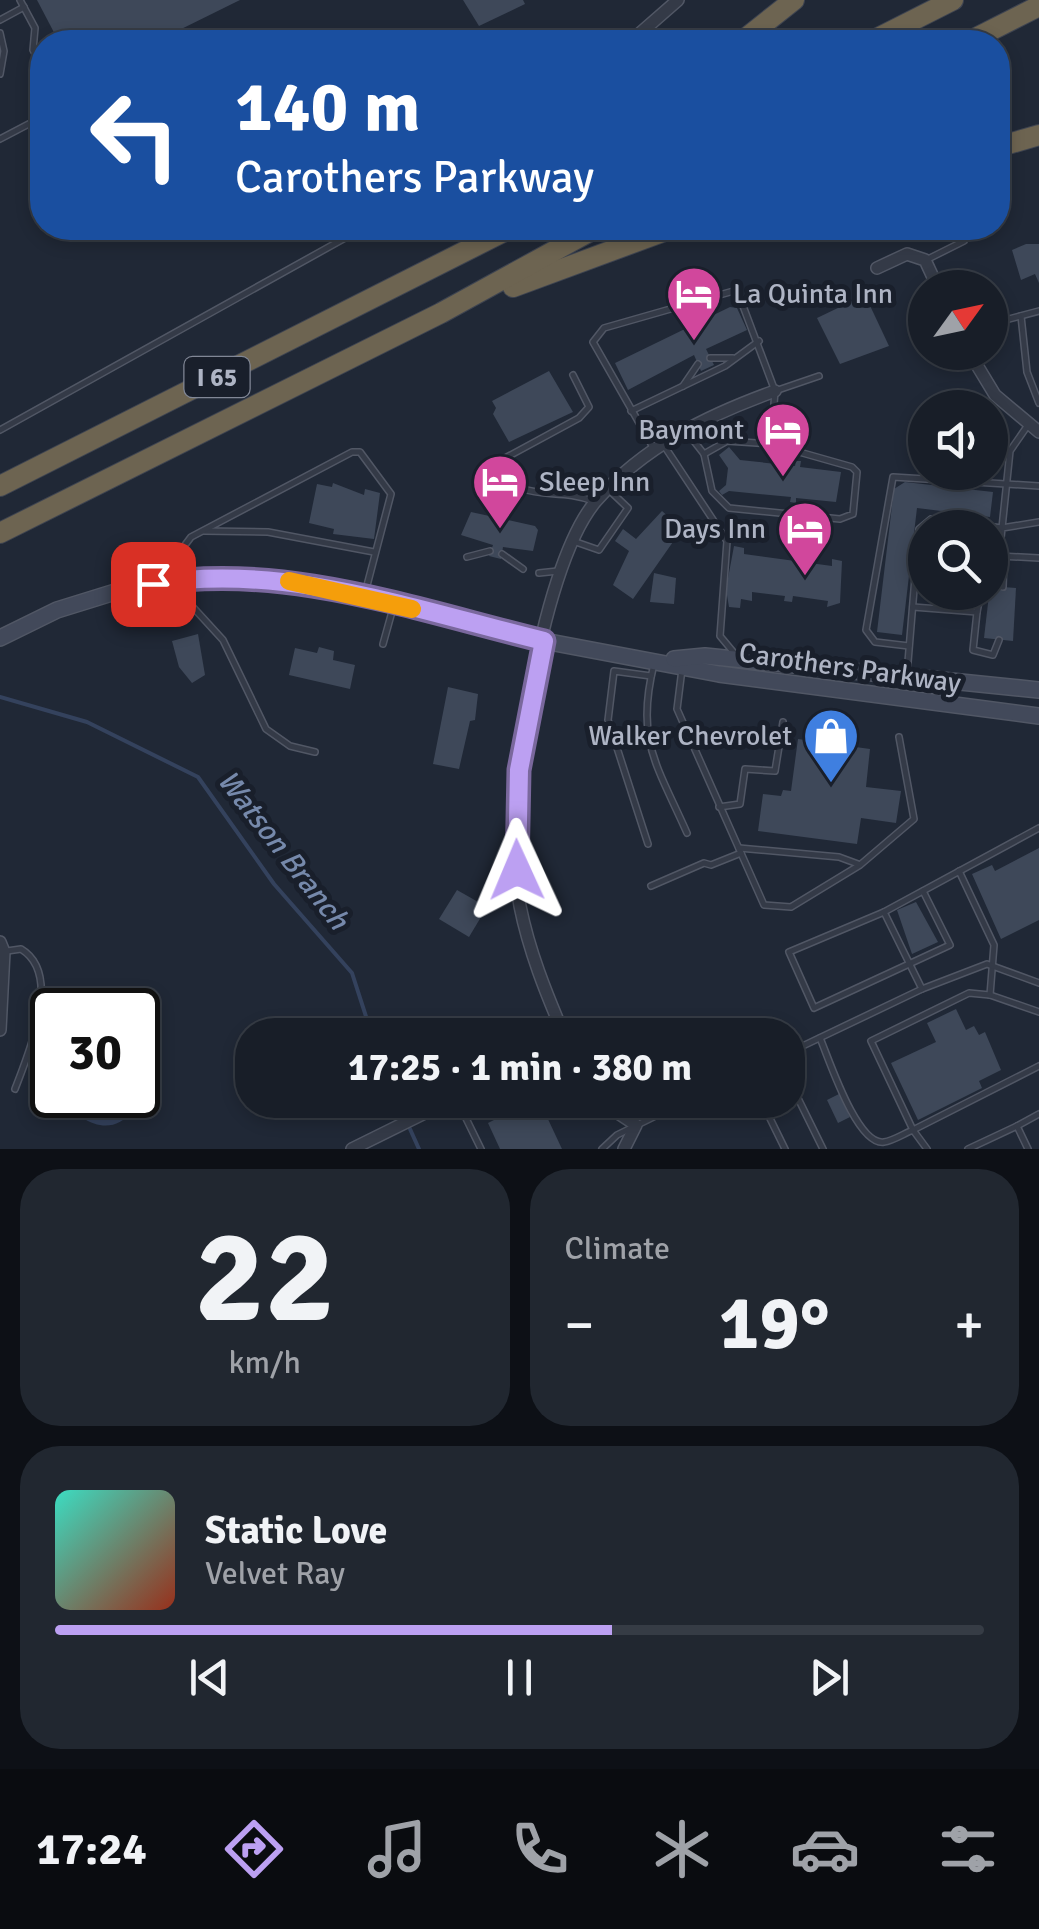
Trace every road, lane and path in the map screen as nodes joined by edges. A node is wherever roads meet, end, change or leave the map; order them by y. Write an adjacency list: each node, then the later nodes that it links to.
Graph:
1 (20, 0): 6 (lane)
2 (678, 0): 9 (street)
3 (794, 0): 10 (highway)
4 (953, 0): 11 (highway)
5 (1039, 6): 12 (highway)
6 (24, 8): 7 (lane); 8 (lane)
7 (0, 20)
8 (35, 30)
9 (644, 30)
10 (755, 30)
11 (894, 30)
12 (992, 30)
13 (0, 33): 14 (lane)
14 (0, 74)
15 (30, 123): 17 (lane)
16 (1039, 135): 18 (highway)
17 (0, 139)
18 (1010, 144)
19 (1010, 148): 20 (highway)
20 (1039, 149)
21 (341, 240): 48 (lane)
22 (474, 240): 28 (highway)
23 (487, 240): 28 (highway, I 65)
24 (574, 240): 32 (highway, I 65)
25 (640, 240): 32 (highway)
26 (964, 241): 27 (lane)
27 (925, 260): 29 (street); 30 (street)
28 (434, 267): 55 (highway, I 65)
29 (877, 268)
30 (930, 270)
31 (1039, 311): 33 (lane)
32 (441, 313): 62 (highway, I 65)
33 (1021, 316): 34 (lane); 44 (lane)
34 (1008, 319)
35 (759, 341): 37 (lane); 43 (lane); 45 (lane)
36 (710, 358): 37 (lane)
37 (736, 358): 42 (lane)
38 (698, 364): 42 (lane)
39 (980, 370): 46 (street)
40 (573, 374): 58 (lane)
41 (819, 376): 43 (lane)
42 (682, 386): 45 (lane)
43 (775, 390): 47 (street); 49 (lane)
44 (1039, 404)
45 (630, 412): 50 (lane)
46 (1034, 428): 52 (lane)
47 (685, 429): 50 (street); 51 (lane)
48 (0, 430)
49 (772, 444): 51 (lane); 51 (lane)
50 (658, 446): 57 (street); 84 (lane)
51 (704, 454)
52 (1008, 472)
53 (908, 478): 83 (lane)
54 (1008, 483): 56 (lane)
55 (0, 486)
56 (1039, 486)
57 (608, 489): 58 (street); 63 (lane)
58 (595, 502): 63 (street)
59 (1039, 522): 60 (lane)
60 (1008, 527)
61 (201, 531): 65 (lane); 65 (lane); 73 (lane)
62 (0, 533)
63 (573, 541): 71 (street)
64 (490, 550): 67 (lane)
65 (374, 552): 74 (lane)
66 (502, 554): 70 (lane)
67 (468, 556)
68 (1008, 556): 69 (lane)
69 (1039, 558)
70 (523, 569)
71 (561, 570): 72 (lane); 81 (street)
72 (540, 573)
73 (186, 579): 74 (main road, Carothers Parkway); 79 (main road, Carothers Parkway); 92 (lane)
74 (364, 598): 75 (main road, Carothers Parkway)
75 (394, 605): 81 (main road, Carothers Parkway); 82 (lane)
76 (913, 610): 83 (lane)
77 (951, 610): 78 (lane)
78 (976, 612): 80 (lane)
79 (0, 638)
80 (999, 640)
81 (544, 641): 86 (main road, Carothers Parkway); 110 (street)
82 (383, 644)
83 (910, 646): 87 (lane)
84 (740, 660): 86 (main road, Carothers Parkway); 87 (main road, Carothers Parkway)
85 (682, 665): 86 (main road, Carothers Parkway); 89 (main road, Carothers Parkway); 93 (lane)
86 (653, 669): 95 (lane); 96 (lane)
87 (907, 677): 88 (main road, Carothers Parkway)
88 (1039, 690)
89 (1039, 716)
90 (783, 722): 93 (lane)
91 (899, 738): 98 (lane)
92 (315, 752)
93 (718, 807): 97 (lane)
94 (1039, 828): 99 (lane)
95 (686, 833)
96 (648, 844)
97 (740, 851): 98 (lane); 98 (lane); 100 (lane)
98 (860, 865)
99 (959, 871): 101 (lane); 105 (lane)
100 (651, 886)
101 (923, 890): 102 (lane); 104 (lane)
102 (884, 912): 104 (lane); 104 (lane)
103 (2, 947): 111 (street); 115 (lane)
104 (910, 964): 107 (lane)
105 (995, 966): 106 (lane); 107 (lane); 108 (lane)
106 (1039, 983)
107 (922, 989): 112 (lane)
108 (990, 995): 109 (lane); 125 (lane)
109 (1039, 1012)
110 (557, 1018)
111 (0, 1030)
112 (820, 1038): 113 (lane); 125 (lane)
113 (805, 1045)
114 (1039, 1066): 125 (lane)
115 (15, 1089)
116 (805, 1112): 131 (lane)
117 (1039, 1114): 124 (lane)
118 (415, 1118): 126 (street)
119 (464, 1118): 127 (lane)
120 (625, 1118): 123 (street)
121 (651, 1118): 123 (lane)
122 (770, 1118): 130 (lane)
123 (636, 1125): 128 (lane); 129 (street)
124 (1017, 1126): 133 (lane); 134 (lane)
125 (914, 1130): 132 (lane)
126 (352, 1147)
127 (481, 1149)
128 (602, 1149)
129 (624, 1149)
130 (785, 1149)
131 (823, 1149)
132 (927, 1149)
133 (968, 1149)
134 (1028, 1149)

